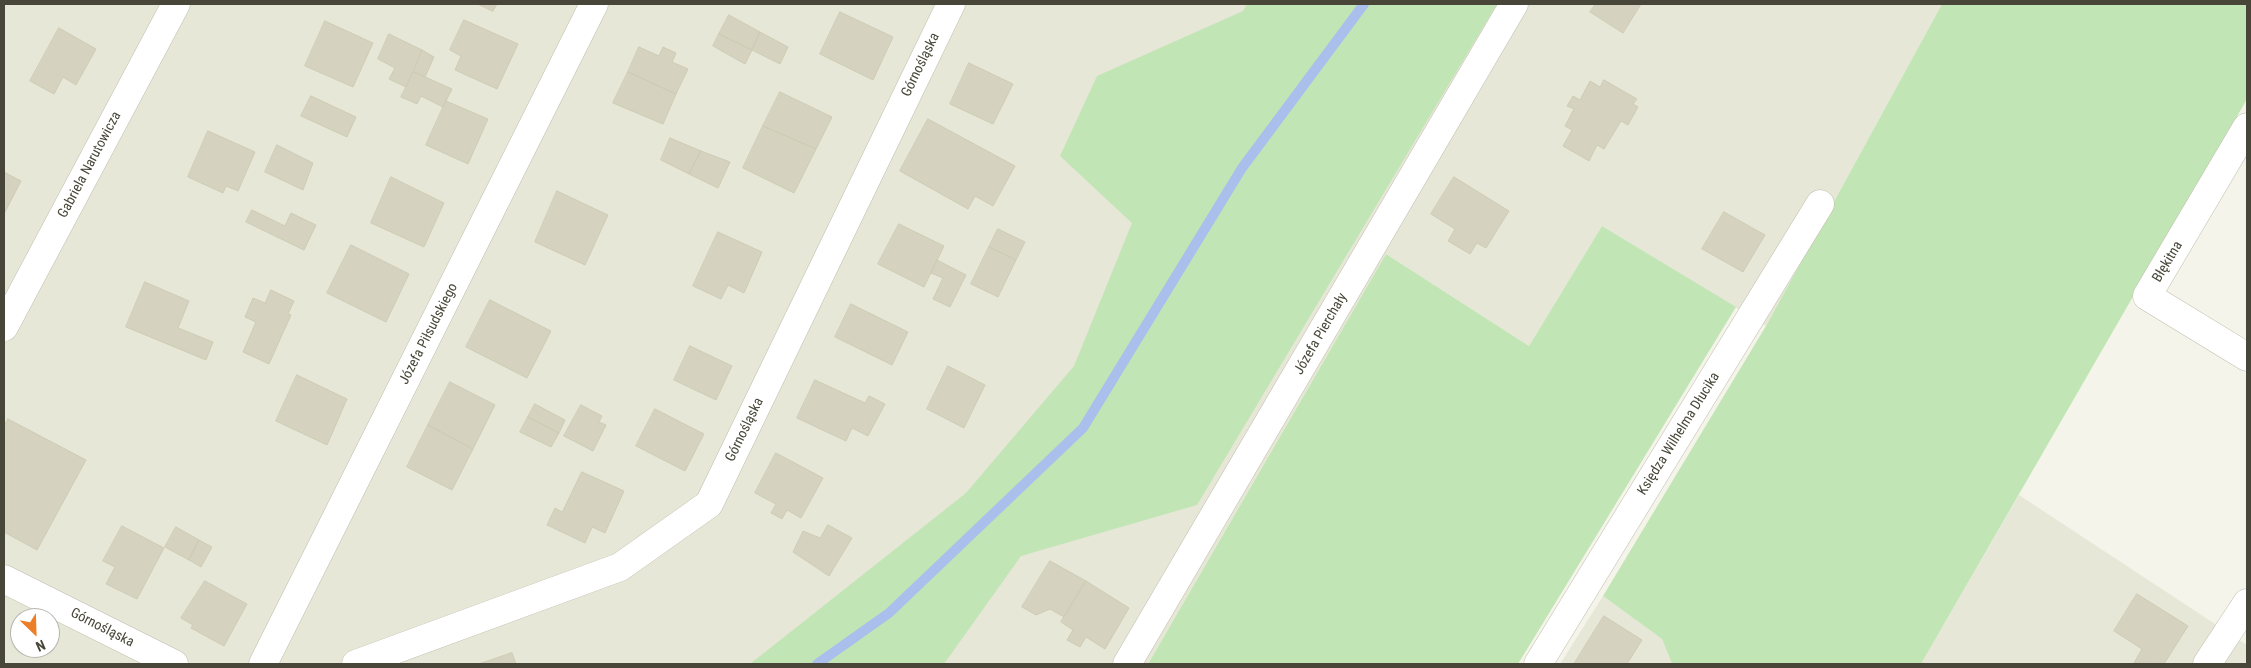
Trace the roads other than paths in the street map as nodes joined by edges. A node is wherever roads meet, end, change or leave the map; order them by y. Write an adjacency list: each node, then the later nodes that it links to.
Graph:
1 (176, 4): 7 (street, Gabriela Narutowicza)
2 (594, 4): 12 (street, Józefa Piłsudskiego)
3 (951, 4): 13 (street, Górnośląska)
4 (1514, 4): 14 (street, Józefa Pierchały)
5 (2247, 127): 8 (street, Błękitna)
6 (1820, 204): 15 (street, Księdza Wilhelma Dłucika)
7 (4, 327)
8 (2247, 357)
9 (4, 579): 11 (street, Górnośląska)
10 (2247, 603): 16 (street)
11 (174, 664)
12 (263, 664)
13 (356, 664)
14 (1127, 664)
15 (1538, 664)
16 (2207, 664)

